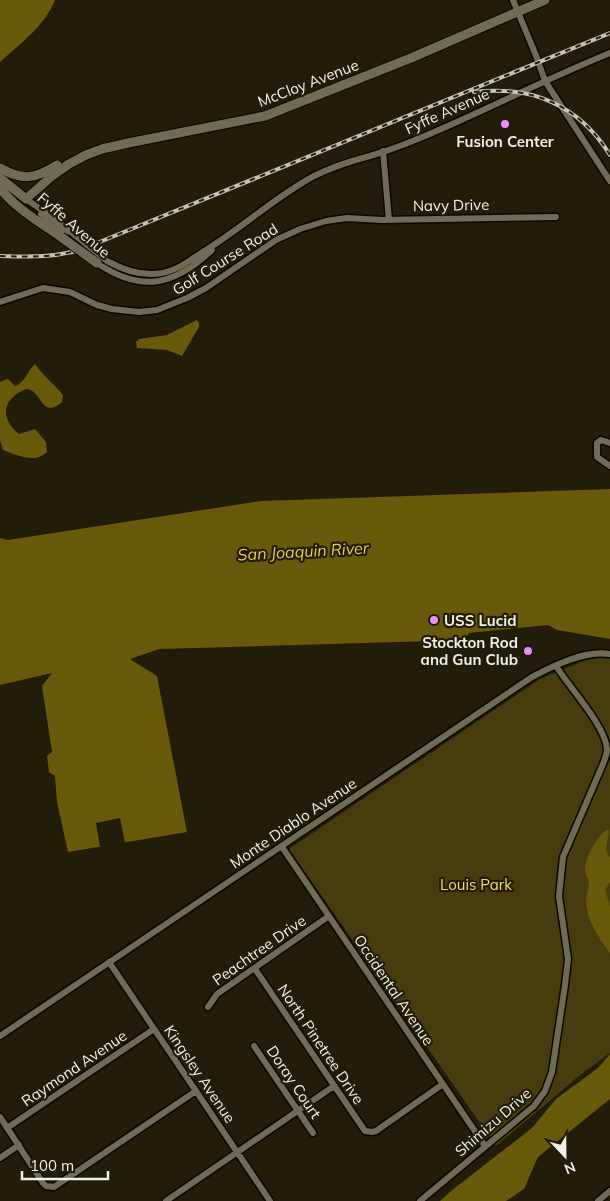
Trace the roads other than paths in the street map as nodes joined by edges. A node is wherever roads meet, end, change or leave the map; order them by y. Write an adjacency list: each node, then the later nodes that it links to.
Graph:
1 (513, 0): 3 (street)
2 (545, 0): 3 (street, McCloy Avenue)
3 (518, 12): 5 (street); 6 (street, McCloy Avenue)
4 (610, 53): 5 (street, Fyffe Avenue)
5 (545, 81): 7 (street, Fyffe Avenue); 10 (street)
6 (128, 143): 8 (street); 12 (street, McCloy Avenue)
7 (382, 151): 15 (street); 17 (street, Fyffe Avenue)
8 (0, 168)
9 (0, 178): 12 (street)
10 (610, 181)
11 (0, 188): 16 (street)
12 (26, 200): 16 (street, Fyffe Avenue)
13 (556, 217): 15 (street, Navy Drive)
14 (347, 218): 15 (street, Navy Drive); 19 (street, Golf Course Road)
15 (389, 220)
16 (66, 235): 17 (street, Fyffe Avenue, bridge); 18 (street, bridge)
17 (220, 242): 18 (street, Fyffe Avenue)
18 (98, 264)
19 (0, 302)
20 (610, 443): 21 (street)
21 (610, 466)
22 (610, 654): 23 (street, Monte Diablo Avenue)
23 (556, 666): 24 (street, Monte Diablo Avenue); 40 (street, Shimizu Drive)
24 (282, 847): 25 (street, Occidental Avenue); 26 (street, Monte Diablo Avenue)
25 (329, 916): 27 (street, Peachtree Drive); 32 (street, Occidental Avenue)
26 (109, 962): 29 (street, Kingsley Avenue); 30 (street, Monte Diablo Avenue)
27 (255, 969): 28 (street, Peachtree Drive); 33 (street, North Pinetree Drive)
28 (208, 1007)
29 (154, 1028): 34 (street, Kingsley Avenue); 37 (street, Raymond Avenue)
30 (0, 1036)
31 (254, 1046): 35 (street, Doray Court)
32 (443, 1084): 33 (street, North Pinetree Drive); 40 (street, Occidental Avenue)
33 (334, 1086): 35 (street)
34 (196, 1091): 39 (street); 41 (street, Kingsley Avenue)
35 (298, 1111): 38 (street, Doray Court); 41 (street)
36 (0, 1117): 37 (street)
37 (7, 1128): 39 (street)
38 (313, 1133)
39 (19, 1146): 42 (street)
40 (485, 1146): 46 (street, Shimizu Drive)
41 (238, 1152): 44 (street); 45 (street, Kingsley Avenue)
42 (0, 1158)
43 (610, 1191): 47 (street)
44 (166, 1201)
45 (270, 1201)
46 (420, 1201)
47 (598, 1201)

